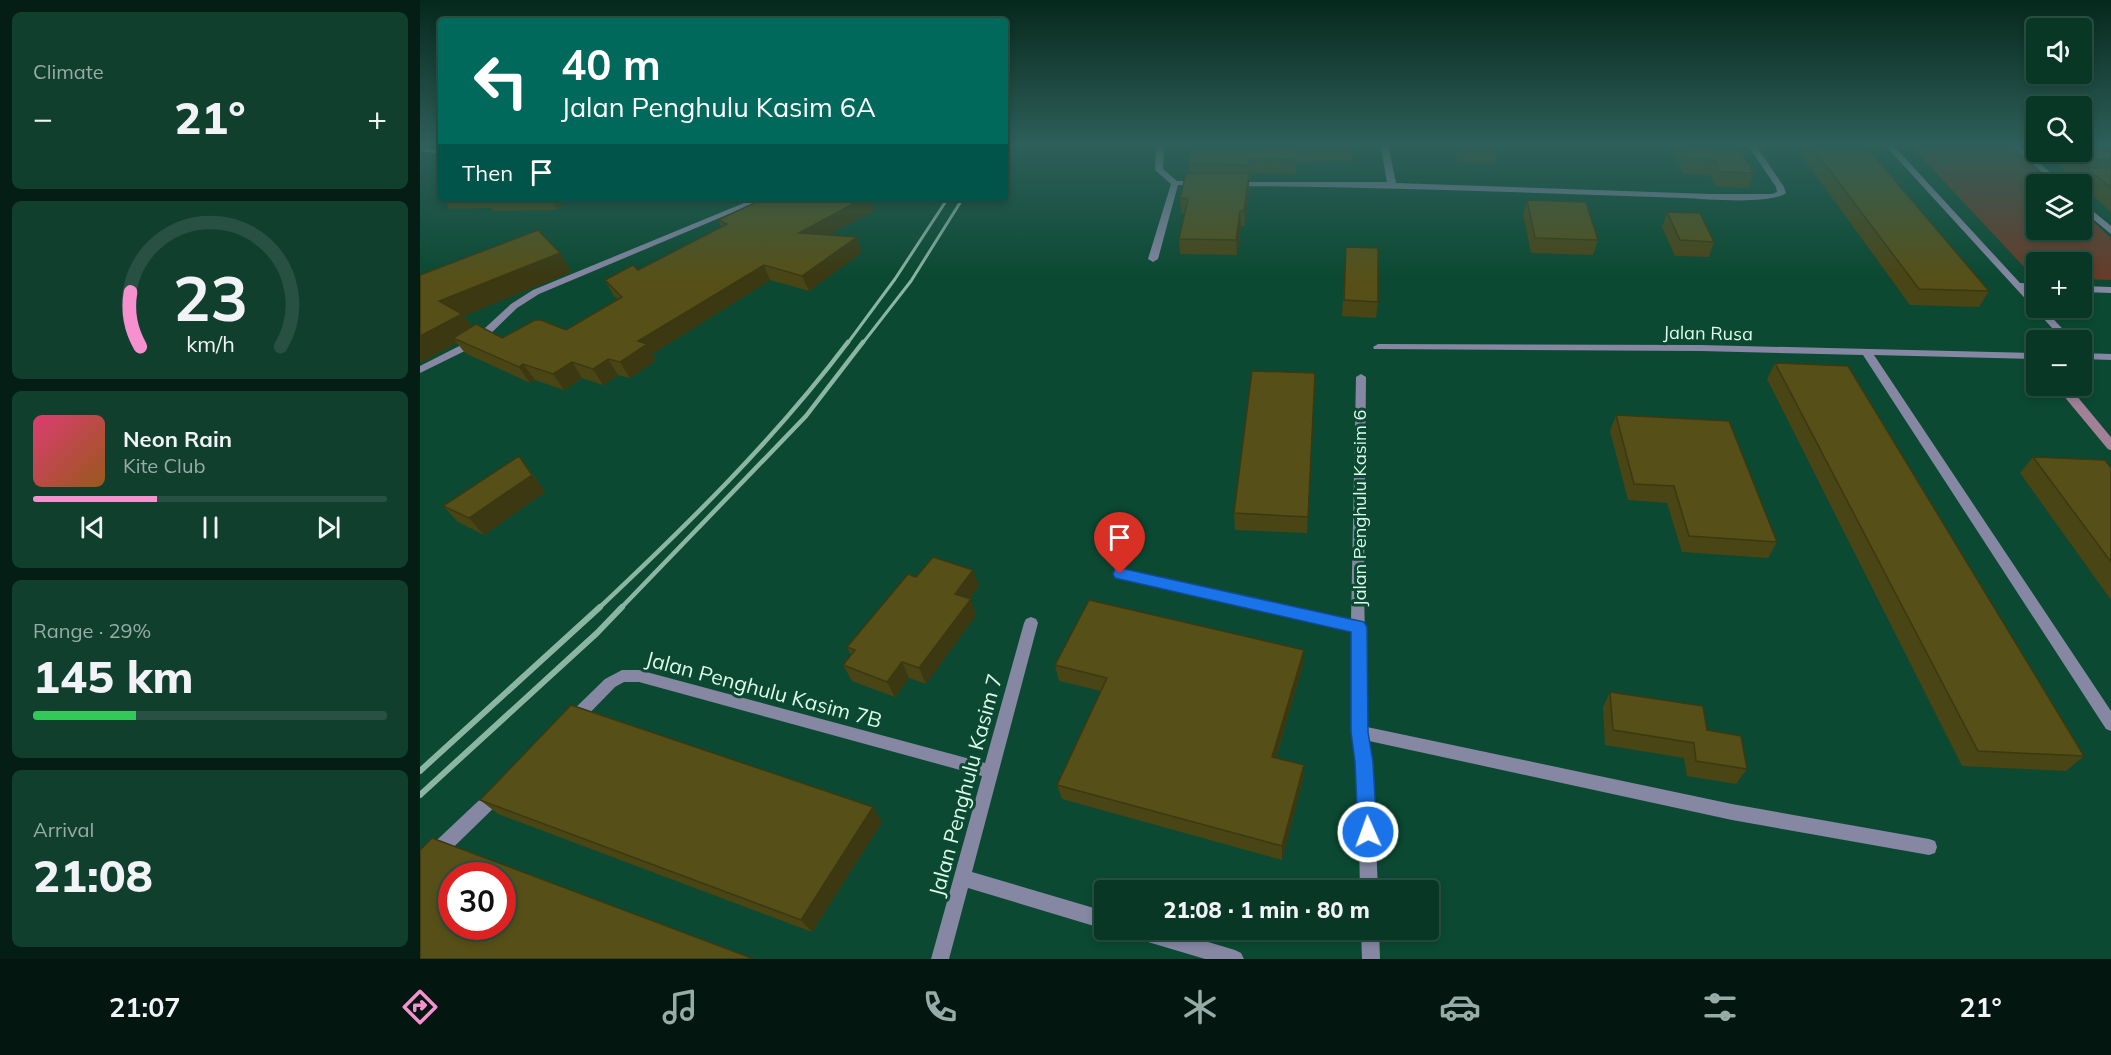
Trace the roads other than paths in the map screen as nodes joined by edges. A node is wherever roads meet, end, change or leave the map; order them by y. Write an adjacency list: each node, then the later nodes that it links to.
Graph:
1 (1173, 189): 8 (street)
2 (1492, 189): 3 (street)
3 (1781, 189)
4 (1929, 189): 9 (street)
5 (756, 201): 21 (street)
6 (2092, 214): 7 (street)
7 (2111, 231)
8 (1154, 259)
9 (2019, 286): 10 (street); 13 (street)
10 (2026, 286)
11 (2092, 289): 12 (street)
12 (2111, 290)
13 (2026, 294)
14 (2047, 318): 15 (street)
15 (2059, 330)
16 (1378, 347): 17 (street, Jalan Rusa)
17 (1868, 354): 18 (street, Jalan Rusa); 26 (street)
18 (2026, 356)
19 (2092, 356): 20 (street)
20 (2111, 357)
21 (420, 370)
22 (1361, 377): 25 (street, Jalan Penghulu Kasim 6)
23 (1120, 574): 25 (street)
24 (1031, 623): 29 (street, Jalan Penghulu Kasim 7)
25 (1359, 627): 28 (street, Jalan Penghulu Kasim 6)
26 (2111, 724)
27 (561, 732): 29 (street, Jalan Penghulu Kasim 7B)
28 (1360, 732): 31 (street); 34 (street, Jalan Penghulu Kasim 6)
29 (990, 771): 33 (street, Jalan Penghulu Kasim 7)
30 (510, 782): 32 (street)
31 (1929, 847)
32 (420, 868)
33 (961, 877): 35 (street); 38 (street, Jalan Penghulu Kasim 7)
34 (1369, 880)
35 (1094, 917)
36 (1171, 940): 39 (street)
37 (1370, 940): 40 (street)
38 (940, 959)
39 (1235, 959)
40 (1371, 959)

